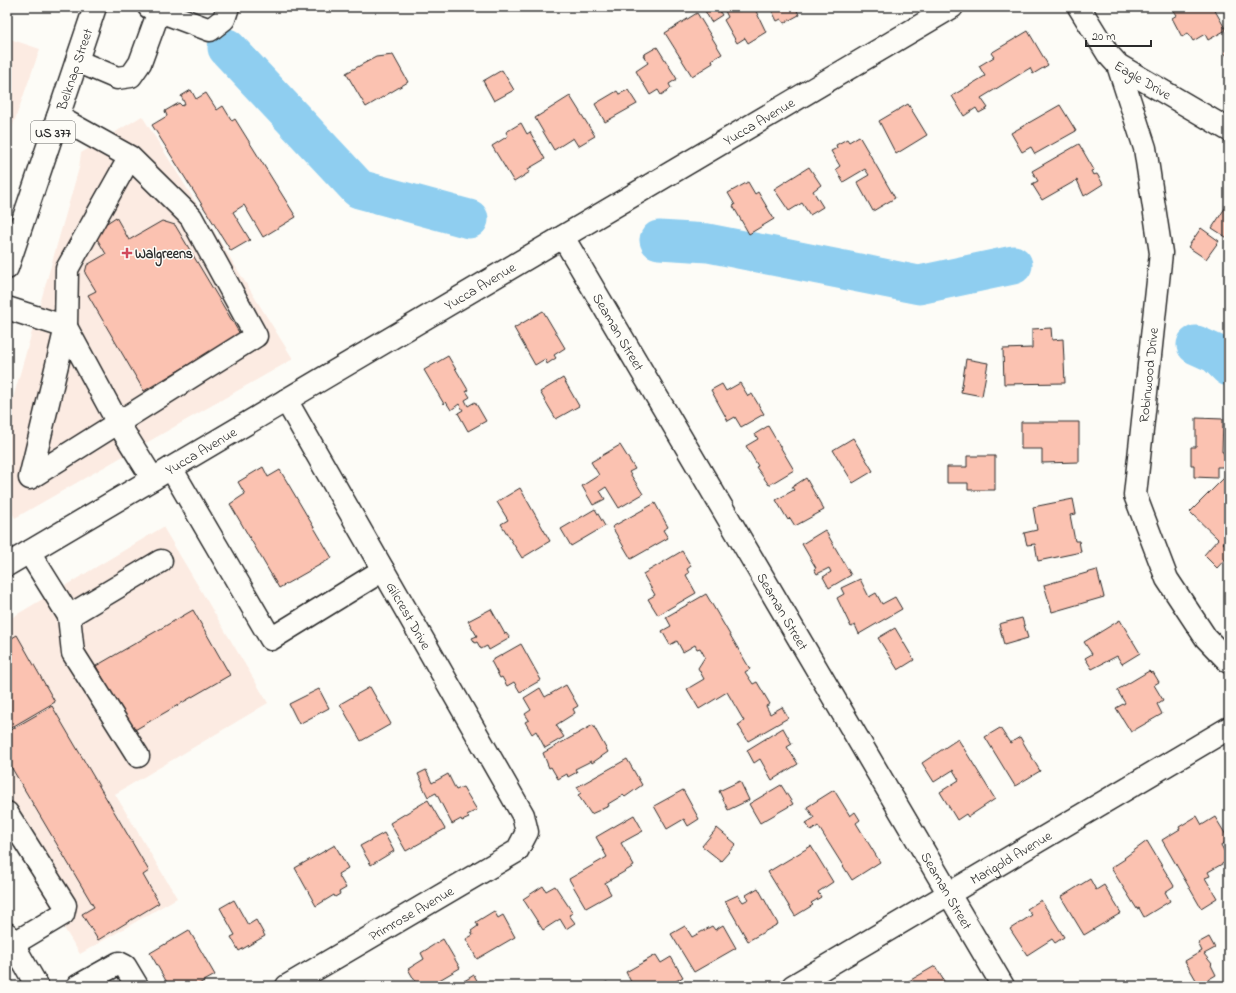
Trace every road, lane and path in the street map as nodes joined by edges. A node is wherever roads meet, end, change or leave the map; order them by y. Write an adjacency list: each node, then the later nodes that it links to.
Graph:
1 (95, 7): 6 (street, Belknap Street / US 377)
2 (228, 7): 5 (street)
3 (952, 7): 11 (street, Yucca Avenue)
4 (1079, 7): 7 (street, Eagle Drive)
5 (154, 9): 6 (street)
6 (77, 61): 8 (street, Belknap Street / US 377)
7 (1118, 65): 9 (street, Eagle Drive); 24 (street, Robinwood Drive)
8 (58, 117): 10 (street); 12 (street, Belknap Street / US 377)
9 (1229, 130)
10 (130, 157): 14 (street); 16 (street)
11 (563, 236): 15 (street, Yucca Avenue); 29 (street, Seaman Street)
12 (8, 260)
13 (7, 308): 14 (street)
14 (66, 327): 16 (street); 16 (street)
15 (286, 400): 17 (street, Yucca Avenue); 22 (street, Gilcrest Drive)
16 (118, 423): 18 (street)
17 (171, 468): 18 (street, Yucca Avenue); 22 (street)
18 (153, 479): 19 (street, Yucca Avenue)
19 (29, 552): 21 (street, Yucca Avenue); 23 (street)
20 (161, 561): 23 (street)
21 (7, 565)
22 (383, 570): 28 (street, Gilcrest Drive)
23 (69, 616): 26 (street)
24 (1229, 662)
25 (1229, 728): 29 (street, Marigold Avenue)
26 (138, 756)
27 (7, 813): 30 (street)
28 (527, 832): 34 (street, Primrose Avenue)
29 (949, 894): 35 (street, Marigold Avenue); 36 (street, Seaman Street)
30 (10, 939): 31 (street)
31 (37, 986)
32 (78, 986): 33 (street)
33 (137, 986)
34 (287, 986)
35 (793, 986)
36 (1003, 986)

